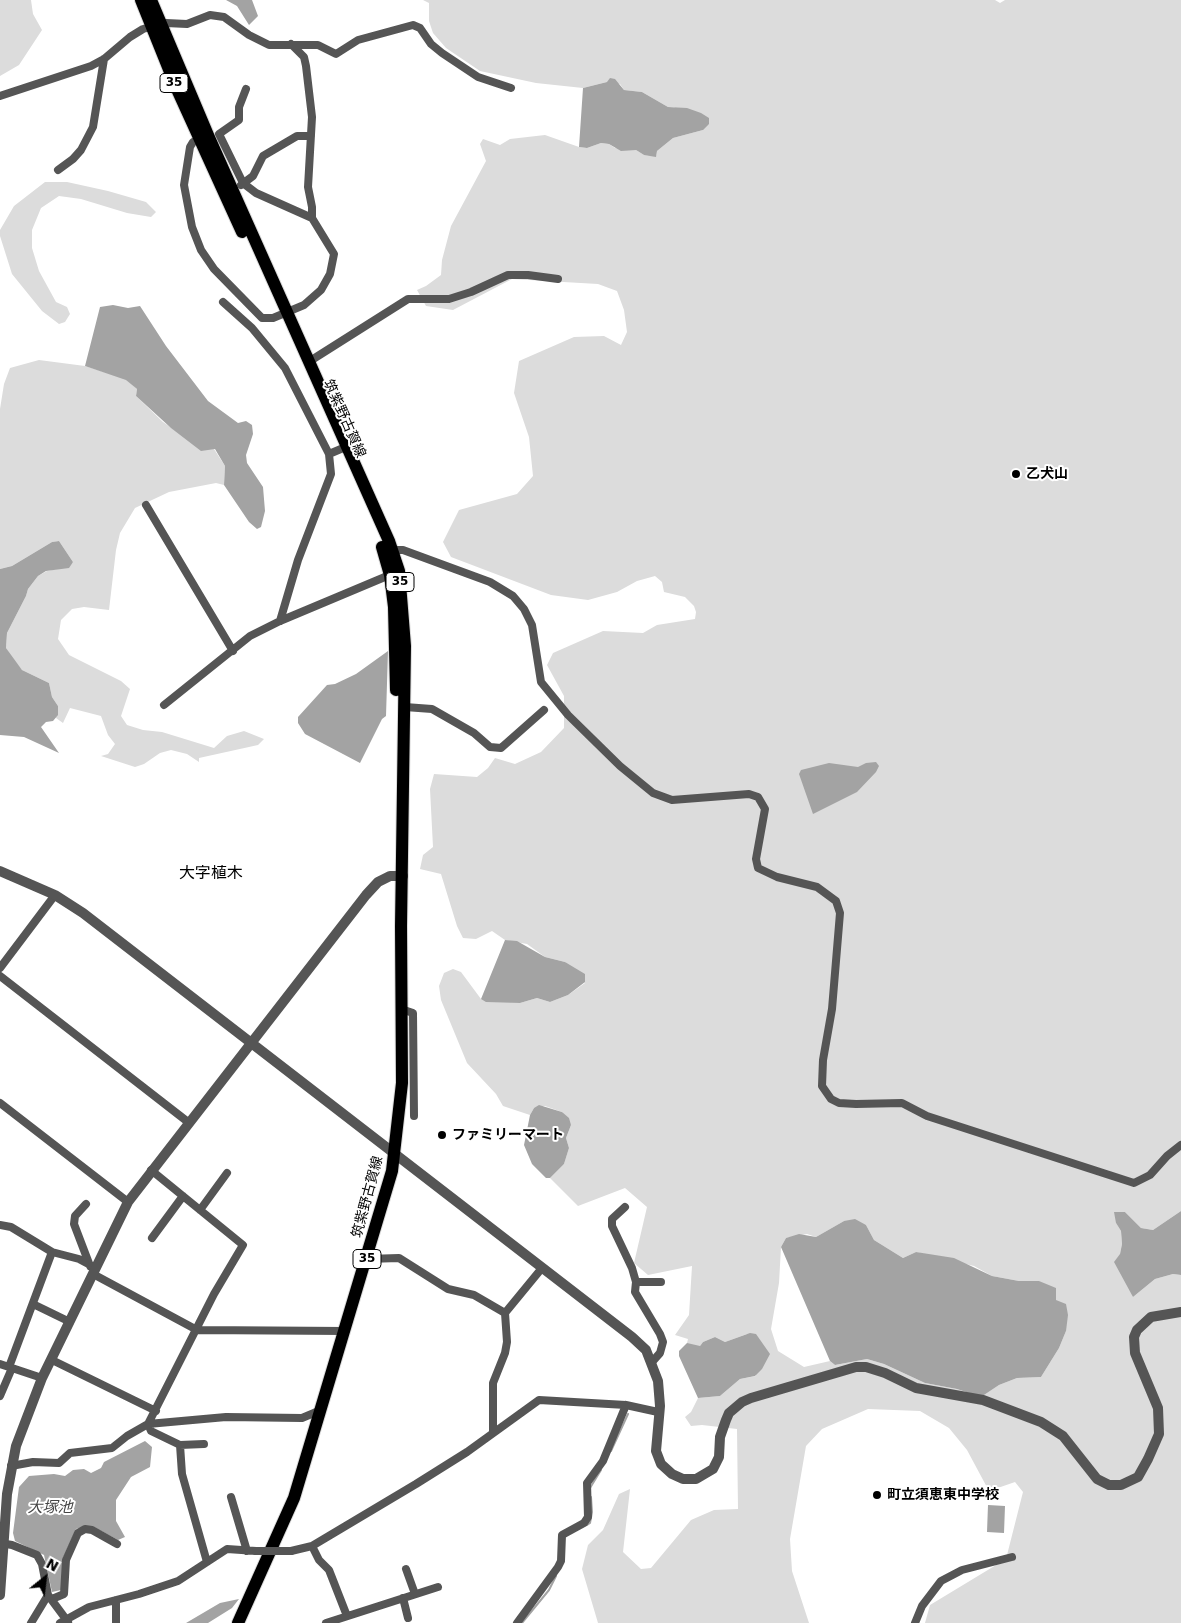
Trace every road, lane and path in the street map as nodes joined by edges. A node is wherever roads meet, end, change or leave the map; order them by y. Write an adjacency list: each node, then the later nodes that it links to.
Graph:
1 (141, 0): 3 (main road, 筑紫野古賀線 / 35)
2 (151, 0): 3 (main road, 筑紫野古賀線 / 35)
3 (155, 25): 4 (street); 5 (street); 10 (main road, 筑紫野古賀線 / 35)
4 (292, 44): 6 (street); 9 (street)
5 (104, 59): 8 (street); 11 (street)
6 (511, 88)
7 (246, 89): 12 (street)
8 (0, 96)
9 (311, 136): 12 (street); 13 (street)
10 (204, 137): 12 (main road, 筑紫野古賀線 / 35); 16 (main road, 筑紫野古賀線 / 35); 16 (street)
11 (58, 170)
12 (238, 187): 13 (street); 16 (main road, 筑紫野古賀線 / 35)
13 (312, 218): 16 (street)
14 (558, 279): 17 (street)
15 (223, 302): 18 (street)
16 (283, 313): 17 (main road, 筑紫野古賀線 / 35); 18 (main road, 筑紫野古賀線 / 35)
17 (310, 361): 18 (main road, 筑紫野古賀線 / 35)
18 (339, 450): 20 (main road, 筑紫野古賀線 / 35); 22 (street)
19 (146, 505): 23 (street)
20 (388, 550): 21 (main road, 筑紫野古賀線 / 35); 37 (street)
21 (394, 573): 22 (street); 25 (main road, 筑紫野古賀線 / 35); 28 (main road, 筑紫野古賀線 / 35)
22 (280, 621): 23 (street)
23 (232, 651): 24 (street)
24 (164, 705)
25 (405, 707): 26 (street); 28 (main road, 筑紫野古賀線 / 35)
26 (544, 710)
27 (0, 871): 29 (street)
28 (403, 876): 32 (main road, 筑紫野古賀線 / 35); 33 (street)
29 (56, 895): 30 (street); 33 (street)
30 (0, 968)
31 (0, 976): 36 (street)
32 (401, 1009): 35 (street); 38 (main road, 筑紫野古賀線 / 35)
33 (250, 1043): 36 (street); 38 (street)
34 (0, 1103): 42 (street)
35 (414, 1116)
36 (188, 1122): 39 (street)
37 (1181, 1145)
38 (395, 1155): 49 (main road, 筑紫野古賀線 / 35); 50 (street)
39 (151, 1170): 41 (street); 42 (street)
40 (227, 1173): 45 (street)
41 (183, 1196): 45 (street); 47 (street)
42 (128, 1202): 51 (street)
43 (86, 1204): 51 (street)
44 (625, 1207): 52 (street)
45 (200, 1210): 58 (street)
46 (0, 1225): 48 (street)
47 (152, 1238)
48 (52, 1252): 51 (street); 54 (street)
49 (367, 1259): 56 (street); 59 (main road, 筑紫野古賀線 / 35)
50 (542, 1268): 56 (street); 61 (street)
51 (93, 1270): 57 (street); 58 (street)
52 (636, 1282): 53 (street); 61 (street)
53 (661, 1282)
54 (33, 1304): 57 (street); 63 (street)
55 (1181, 1312): 69 (street)
56 (505, 1313): 71 (street)
57 (70, 1322): 60 (street)
58 (197, 1330): 59 (street); 68 (street)
59 (345, 1331): 67 (main road, 筑紫野古賀線 / 35)
60 (52, 1360): 64 (street); 68 (street)
61 (652, 1362): 69 (street)
62 (0, 1364): 63 (street)
63 (11, 1367): 64 (street); 65 (street)
64 (42, 1378): 74 (street)
65 (0, 1396)
66 (626, 1406): 69 (street); 71 (street); 96 (street)
67 (321, 1410): 70 (street); 94 (main road, 筑紫野古賀線 / 35)
68 (156, 1411): 70 (street)
69 (658, 1412)
70 (148, 1424): 73 (street); 74 (street)
71 (493, 1431): 78 (street)
72 (204, 1444): 73 (street)
73 (180, 1445): 81 (street)
74 (11, 1466): 76 (street)
75 (232, 1497): 79 (street)
76 (1, 1543): 85 (street); 86 (street)
77 (117, 1544): 86 (street)
78 (312, 1546): 79 (street, bridge); 89 (street)
79 (247, 1551): 81 (street)
80 (1012, 1557): 97 (street)
81 (207, 1562): 88 (street)
82 (406, 1569): 84 (street)
83 (438, 1587): 84 (street)
84 (415, 1594): 87 (street)
85 (0, 1595)
86 (50, 1597): 91 (street); 92 (street)
87 (403, 1598): 89 (street); 90 (street)
88 (116, 1600): 91 (street); 93 (street)
89 (347, 1616): 95 (street)
90 (408, 1618)
91 (65, 1622)
92 (31, 1623)
93 (116, 1623)
94 (238, 1623)
95 (326, 1623)
96 (517, 1623)
97 (915, 1623)

